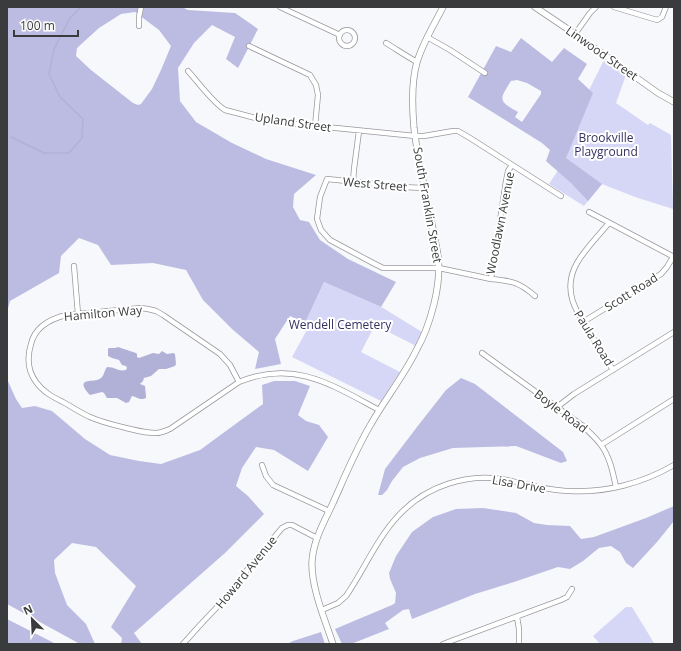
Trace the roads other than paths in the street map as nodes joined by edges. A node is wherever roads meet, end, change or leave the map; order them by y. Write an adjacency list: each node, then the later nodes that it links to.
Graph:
1 (141, 7): 9 (street)
2 (280, 7): 11 (street)
3 (443, 7): 12 (main road, South Franklin Street)
4 (535, 7): 10 (main road, Linwood Street)
5 (596, 7): 10 (street)
6 (614, 7): 8 (street)
7 (666, 7): 8 (street)
8 (622, 8)
9 (139, 26)
10 (575, 34): 18 (main road, Linwood Street)
11 (340, 35)
12 (427, 37): 15 (main road, South Franklin Street); 17 (street)
13 (386, 43): 15 (street)
14 (249, 46): 19 (street)
15 (417, 62): 21 (main road, South Franklin Street)
16 (188, 71): 19 (street, Upland Street)
17 (485, 73)
18 (671, 101)
19 (315, 126): 20 (street, Upland Street)
20 (359, 131): 21 (street, Upland Street); 24 (street)
21 (415, 136): 22 (street, Upland Street); 25 (main road, South Franklin Street)
22 (512, 165): 26 (street, Upland Street); 32 (street, Woodlawn Avenue)
23 (327, 180): 24 (street, West Street); 31 (street, Woodlawn Avenue)
24 (353, 182): 25 (street, West Street)
25 (424, 188): 31 (main road, South Franklin Street)
26 (561, 196)
27 (589, 212): 28 (street)
28 (609, 223): 29 (street); 35 (street, Paula Road)
29 (674, 257): 35 (street, Scott Road)
30 (74, 266): 34 (street)
31 (439, 268): 32 (street, Woodlawn Avenue); 42 (main road, South Franklin Street)
32 (491, 279): 33 (street)
33 (535, 296)
34 (78, 314): 39 (street, Hamilton Way); 39 (street, Hamilton Way)
35 (583, 322): 38 (street, Paula Road)
36 (674, 332): 38 (street)
37 (482, 353): 41 (street, Boyle Road)
38 (613, 370): 41 (street)
39 (239, 382): 42 (street, Hamilton Way)
40 (674, 398): 43 (street)
41 (556, 407): 43 (street, Boyle Road)
42 (379, 410): 47 (main road, South Franklin Street)
43 (601, 444): 46 (street, Boyle Road)
44 (674, 464): 46 (street, Lisa Drive)
45 (262, 465): 47 (street)
46 (616, 487): 50 (street, Lisa Drive)
47 (329, 511): 48 (main road, South Franklin Street)
48 (317, 538): 50 (main road, South Franklin Street); 52 (street, Howard Avenue)
49 (572, 589): 51 (street)
50 (322, 610): 53 (main road, South Franklin Street)
51 (517, 617): 54 (street); 55 (street)
52 (183, 644)
53 (333, 644)
54 (443, 644)
55 (519, 644)

